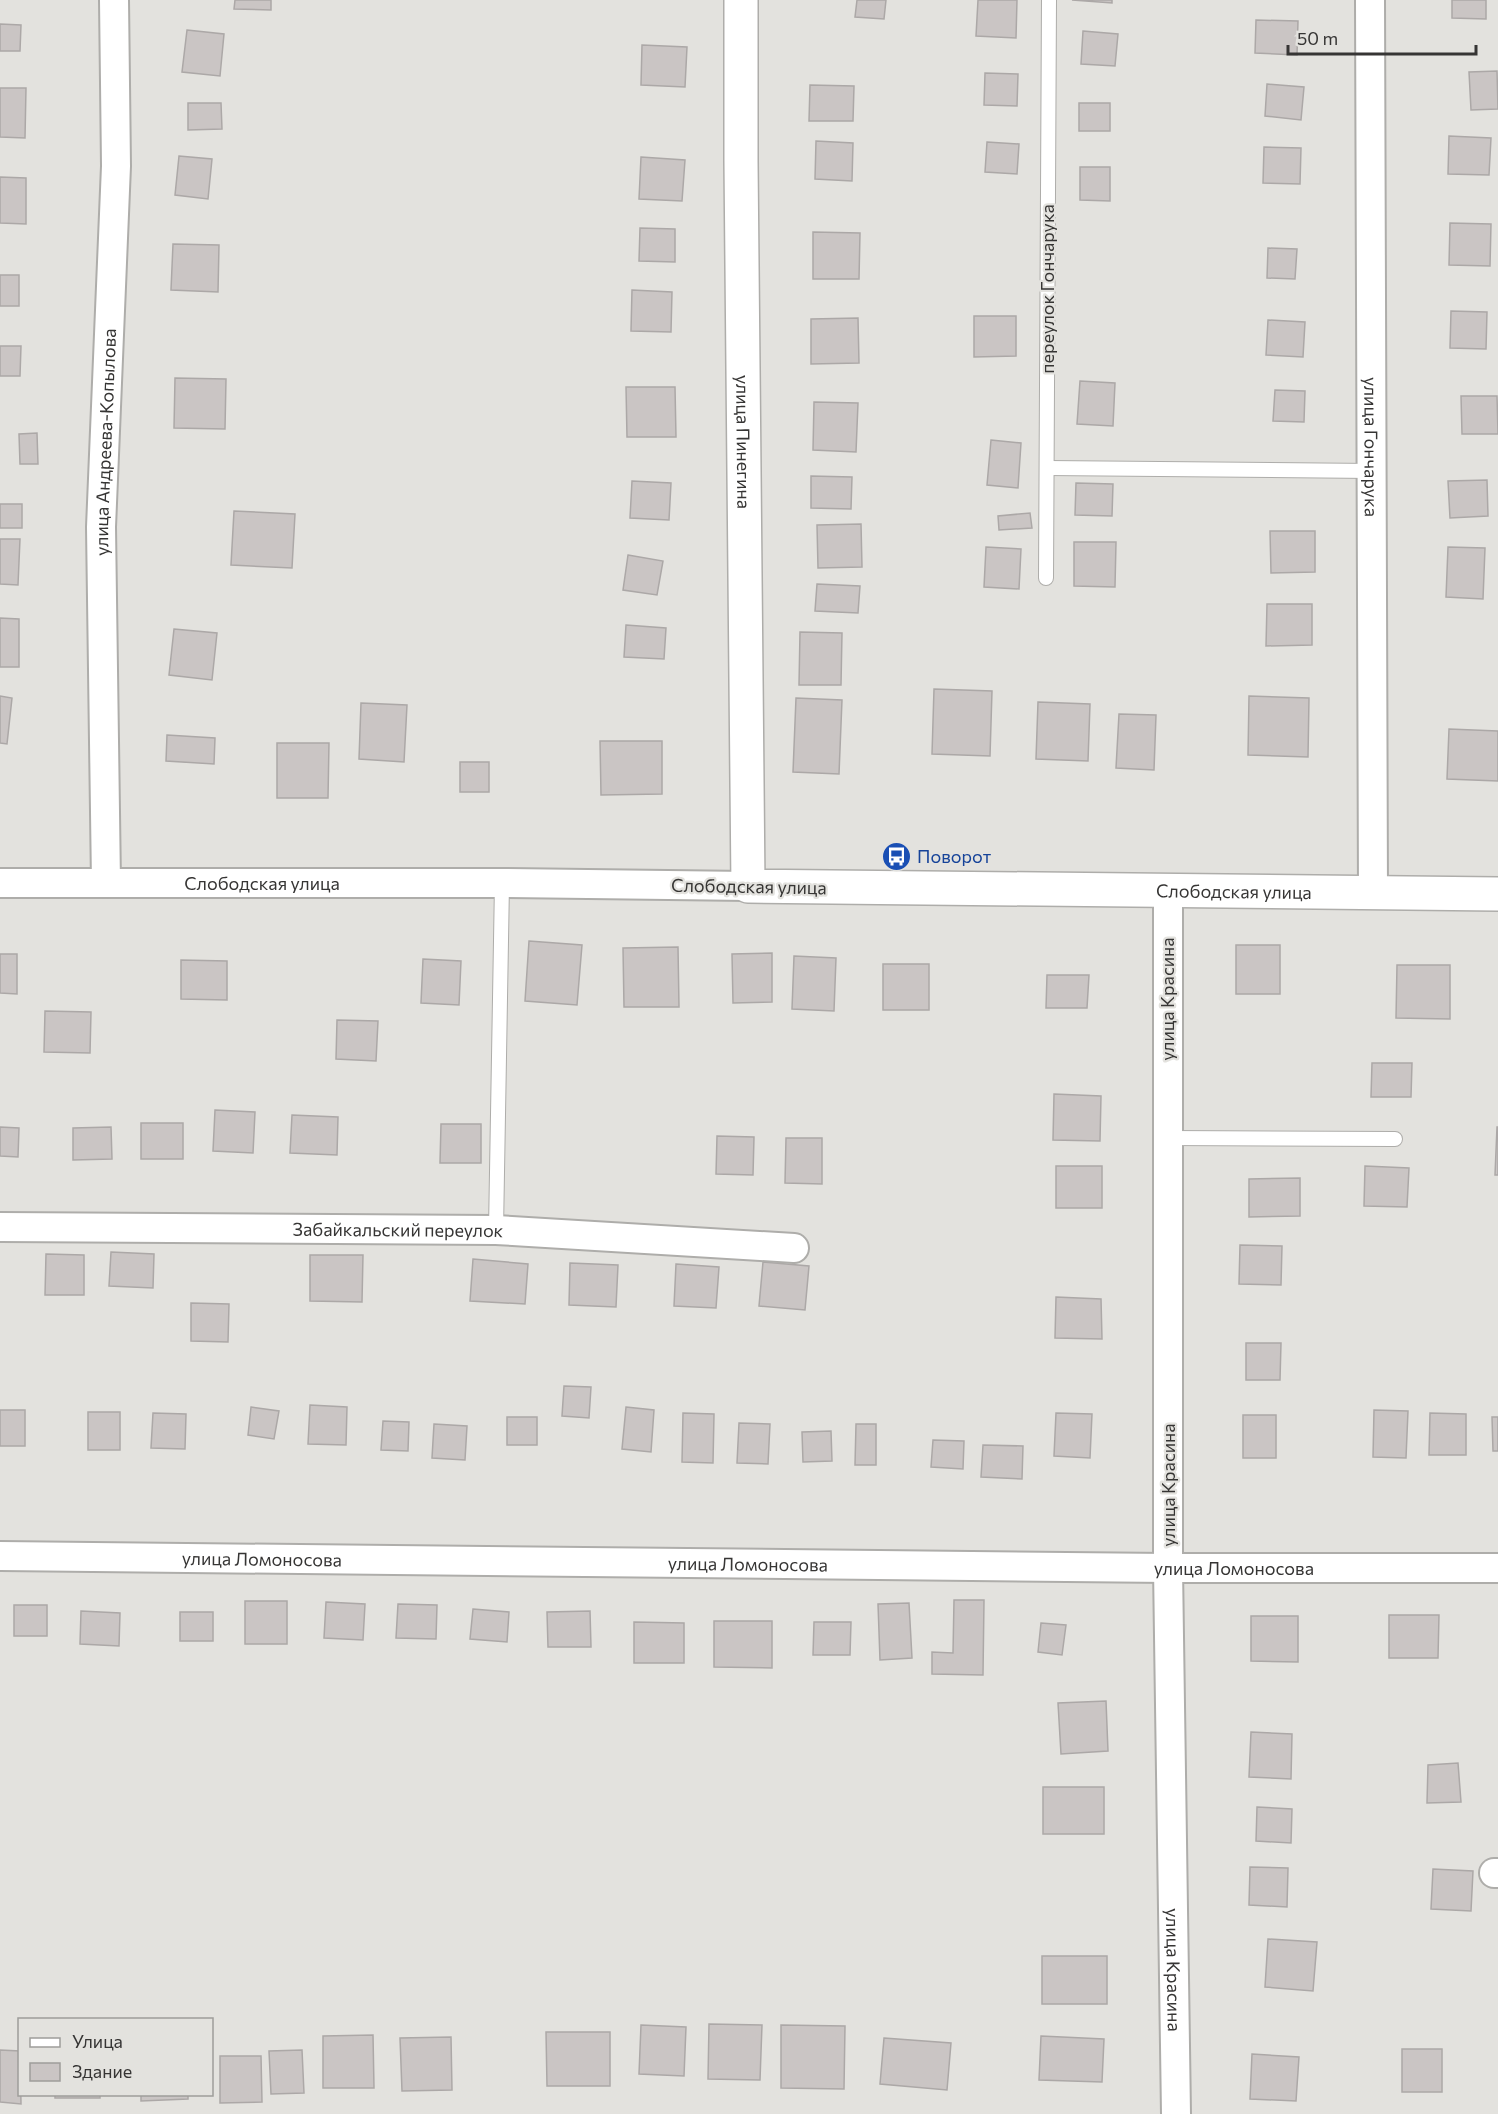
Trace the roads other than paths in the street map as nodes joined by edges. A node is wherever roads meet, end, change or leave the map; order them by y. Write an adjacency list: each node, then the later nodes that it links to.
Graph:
1 (114, 0): 10 (street, улица Андреева-Копылова)
2 (741, 0): 11 (street, улица Пинегина)
3 (1049, 0): 5 (lane, переулок Гончарука)
4 (1370, 0): 6 (street, улица Гончарука)
5 (1047, 468): 6 (lane); 7 (lane, переулок Гончарука)
6 (1373, 471): 13 (street, улица Гончарука)
7 (1046, 578)
8 (0, 883): 10 (street, Слободская улица)
9 (502, 883): 10 (street, Слободская улица); 11 (street, Слободская улица); 18 (lane)
10 (106, 884)
11 (748, 886): 12 (street, Слободская улица)
12 (1168, 892): 13 (street, Слободская улица); 15 (street, улица Красина)
13 (1373, 894): 14 (street, Слободская улица)
14 (1498, 894)
15 (1167, 1138): 16 (lane); 21 (street, улица Красина)
16 (1395, 1139)
17 (0, 1227): 18 (street, Забайкальский переулок)
18 (496, 1230): 19 (street, Забайкальский переулок)
19 (794, 1248)
20 (0, 1556): 21 (street, улица Ломоносова)
21 (1168, 1568): 22 (street, улица Ломоносова); 23 (street, улица Красина)
22 (1498, 1568)
23 (1176, 2114)

